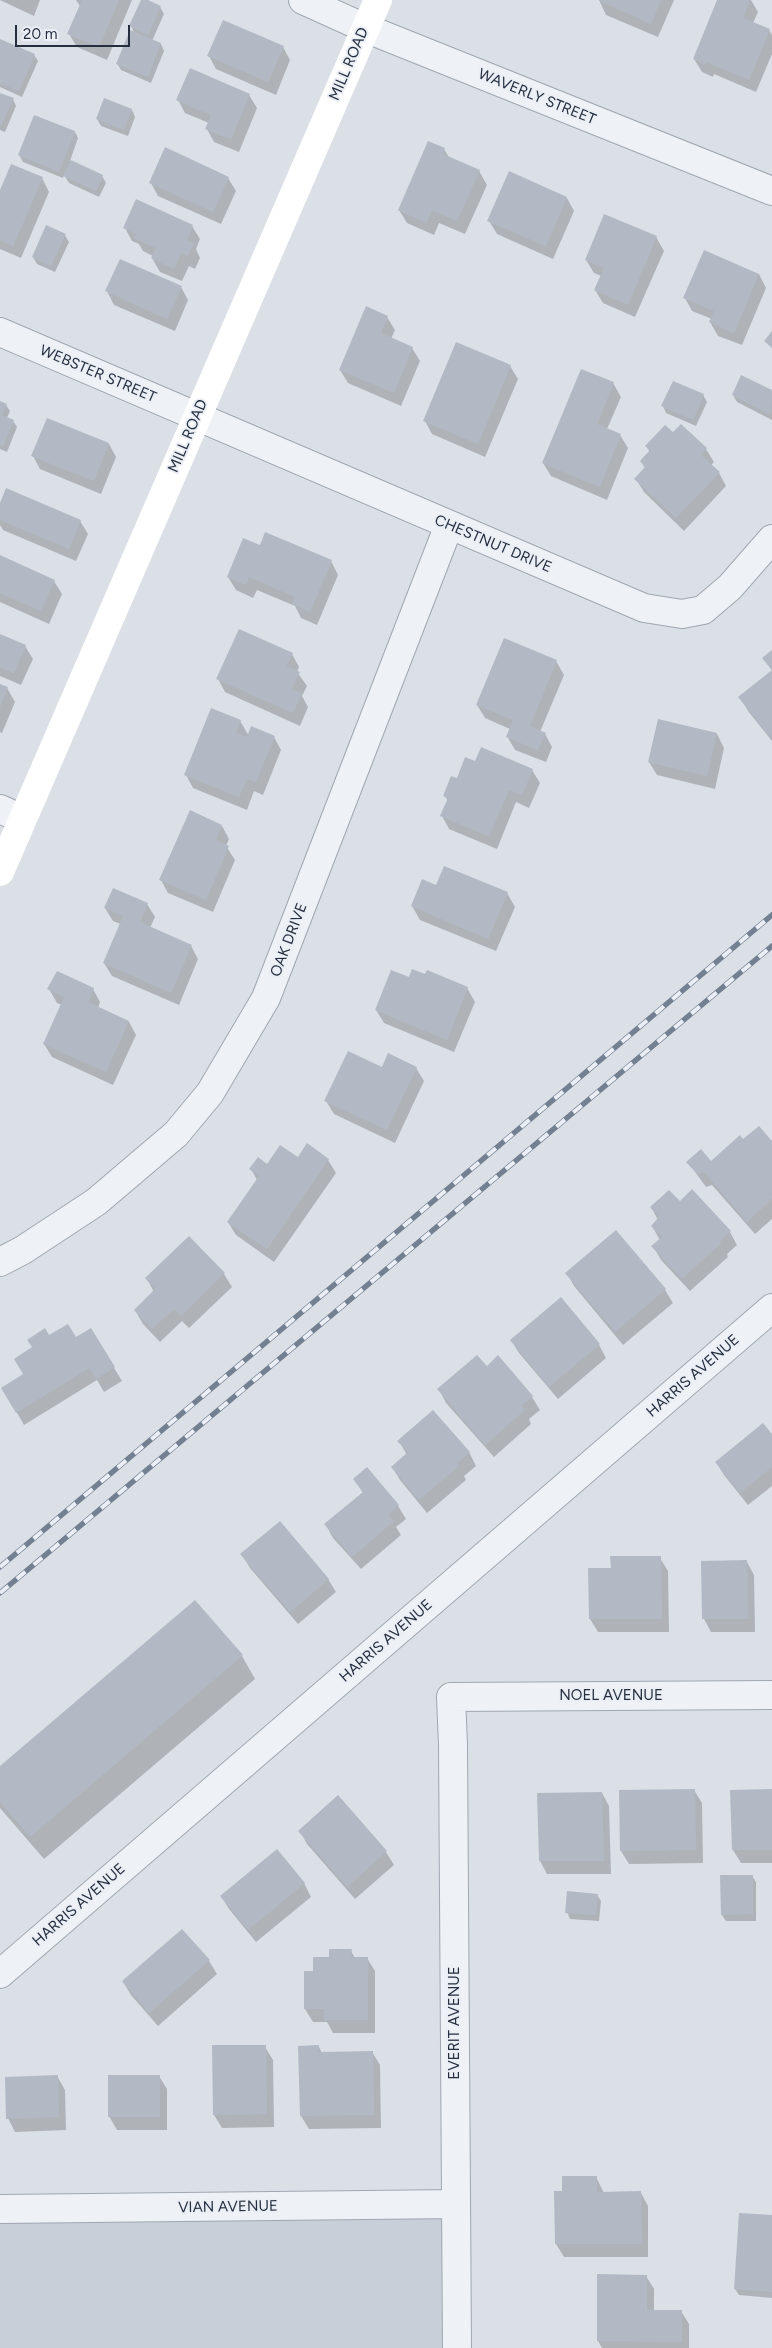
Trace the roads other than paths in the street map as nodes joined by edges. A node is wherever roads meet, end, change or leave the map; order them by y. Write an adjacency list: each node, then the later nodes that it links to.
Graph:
1 (302, 0): 3 (street, WAVERLY STREET)
2 (378, 0): 3 (main road, MILL ROAD)
3 (365, 28): 4 (street, WAVERLY STREET); 6 (main road, MILL ROAD)
4 (772, 191)
5 (0, 332): 6 (street, WEBSTER STREET)
6 (197, 416): 7 (street, CHESTNUT DRIVE); 9 (main road, MILL ROAD)
7 (448, 525): 8 (street, CHESTNUT DRIVE); 11 (street, OAK DRIVE)
8 (772, 539)
9 (11, 814): 10 (main road, MILL ROAD)
10 (0, 872)
11 (0, 1262)
12 (772, 1308): 15 (street, HARRIS AVENUE)
13 (772, 1695): 14 (street, NOEL AVENUE)
14 (451, 1697): 16 (street, EVERIT AVENUE)
15 (0, 1974)
16 (456, 2204): 17 (street, VIAN AVENUE); 18 (street, EVERIT AVENUE)
17 (0, 2209)
18 (457, 2348)

